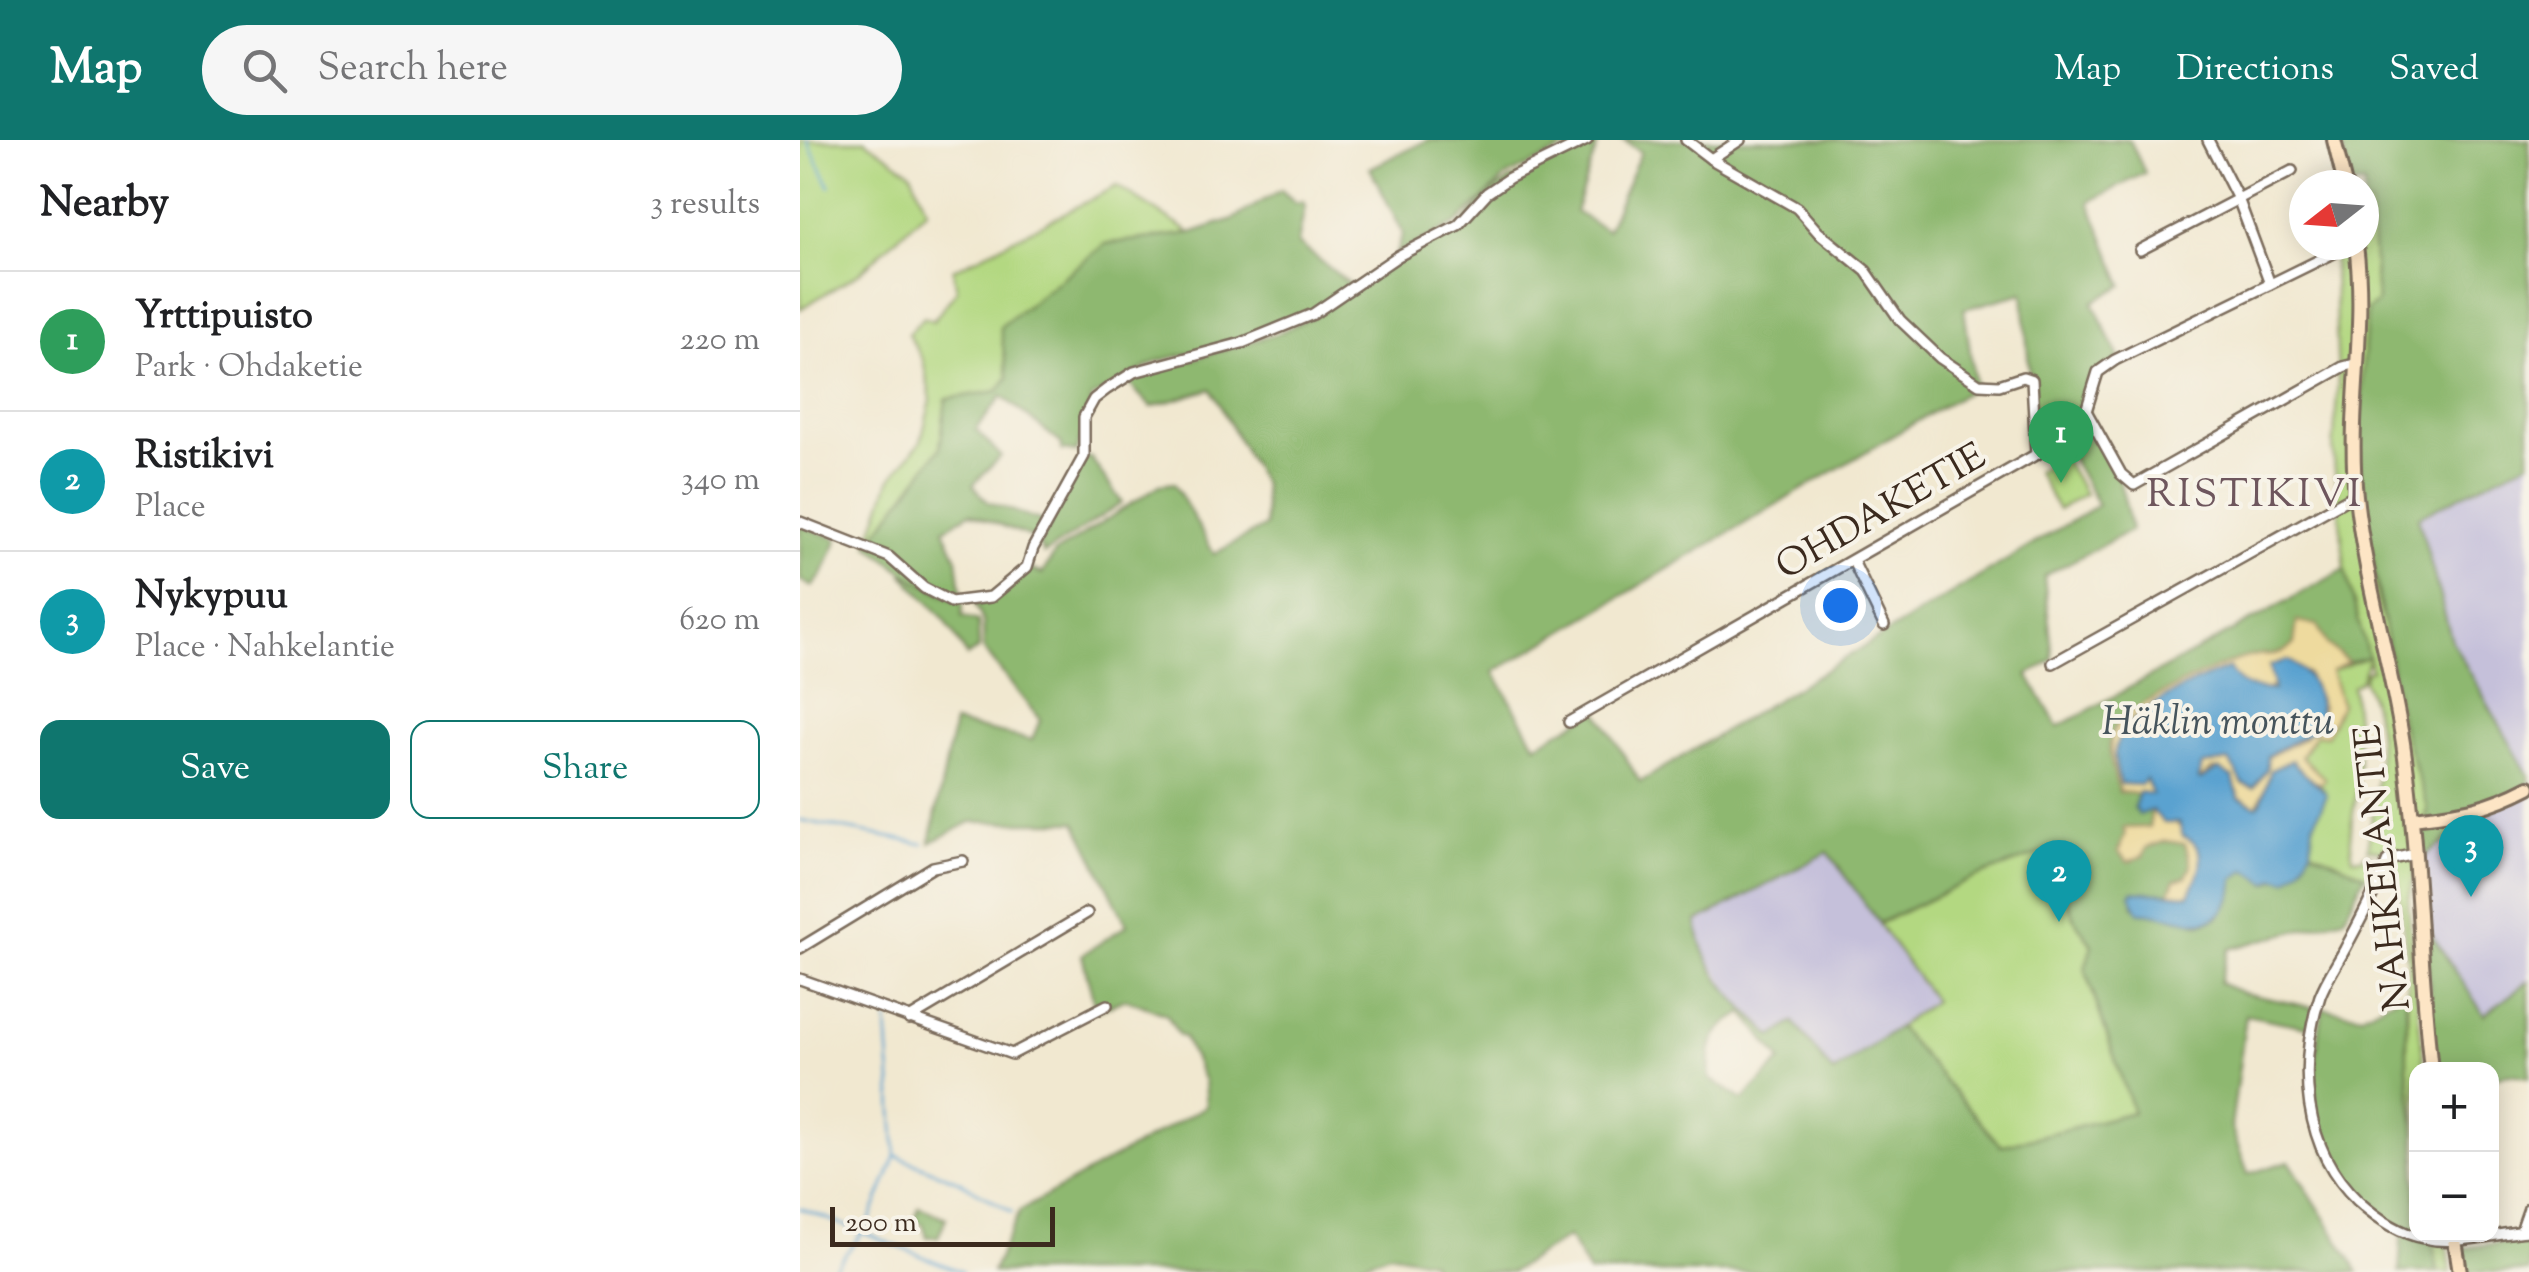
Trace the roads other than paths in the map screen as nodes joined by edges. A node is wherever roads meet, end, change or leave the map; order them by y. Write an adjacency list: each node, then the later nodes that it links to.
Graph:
1 (1587, 140): 18 (street)
2 (1686, 140): 6 (street)
3 (1740, 140): 6 (street)
4 (2208, 140): 9 (street)
5 (2334, 140): 7 (main road)
6 (1712, 159): 16 (street)
7 (2341, 170)
8 (2289, 173): 9 (street)
9 (2238, 201): 10 (street); 13 (street)
10 (2140, 250)
11 (2321, 260): 13 (street, OHDAKETIE)
12 (2356, 260): 14 (main road, NAHKELANTIE)
13 (2270, 284): 15 (street, OHDAKETIE)
14 (2358, 363): 15 (street); 17 (main road, NAHKELANTIE)
15 (2086, 410): 16 (street, OHDAKETIE)
16 (2036, 455): 19 (street, OHDAKETIE)
17 (2356, 494): 21 (street); 24 (main road, NAHKELANTIE)
18 (800, 522)
19 (1853, 561): 20 (street); 22 (street, OHDAKETIE)
20 (1884, 626)
21 (2052, 663)
22 (1569, 722)
23 (2529, 786): 24 (main road)
24 (2413, 818): 25 (main road, NAHKELANTIE)
25 (2415, 854): 32 (main road, NAHKELANTIE); 35 (street)
26 (964, 861): 28 (street)
27 (1087, 913): 31 (street)
28 (800, 948)
29 (800, 979): 31 (street)
30 (1107, 1005): 31 (street)
31 (910, 1019)
32 (2430, 1062)
33 (2529, 1208): 34 (street)
34 (2525, 1231): 36 (street)
35 (2409, 1234)
36 (2499, 1234)
37 (2455, 1242): 38 (main road)
38 (2460, 1272)

